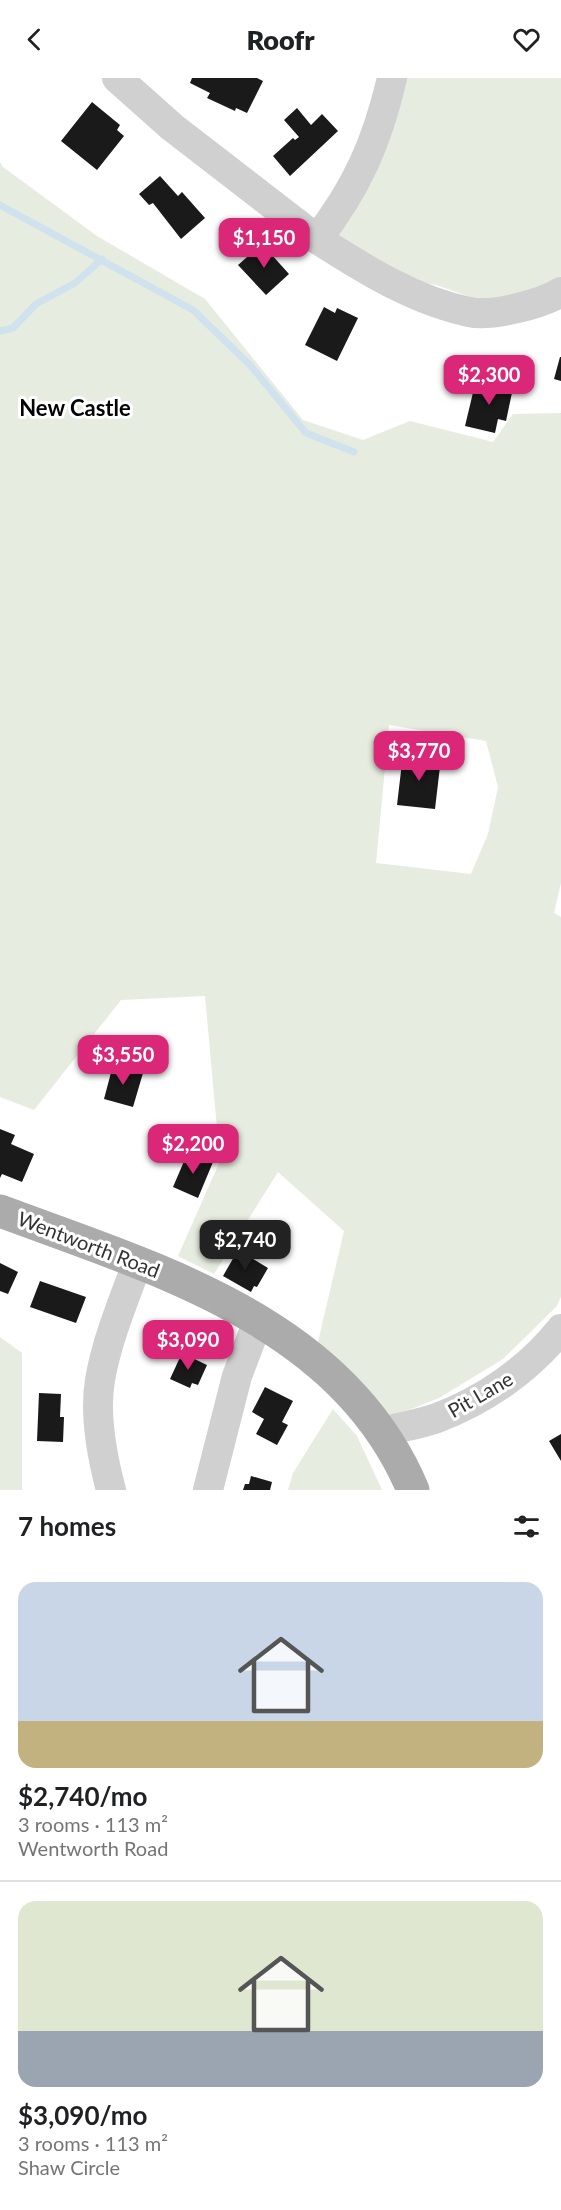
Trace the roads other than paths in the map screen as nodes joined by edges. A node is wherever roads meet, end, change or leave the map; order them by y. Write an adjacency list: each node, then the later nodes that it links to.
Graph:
1 (117, 78): 3 (street)
2 (392, 78): 3 (street)
3 (316, 239): 4 (street)
4 (561, 292)
5 (0, 1210): 6 (main road, Wentworth Road)
6 (138, 1261): 7 (main road, Wentworth Road); 10 (street)
7 (258, 1321): 9 (main road, Wentworth Road); 11 (street)
8 (561, 1329): 9 (street, Pit Lane)
9 (383, 1432): 12 (main road, Wentworth Road)
10 (111, 1490)
11 (208, 1490)
12 (413, 1490)

